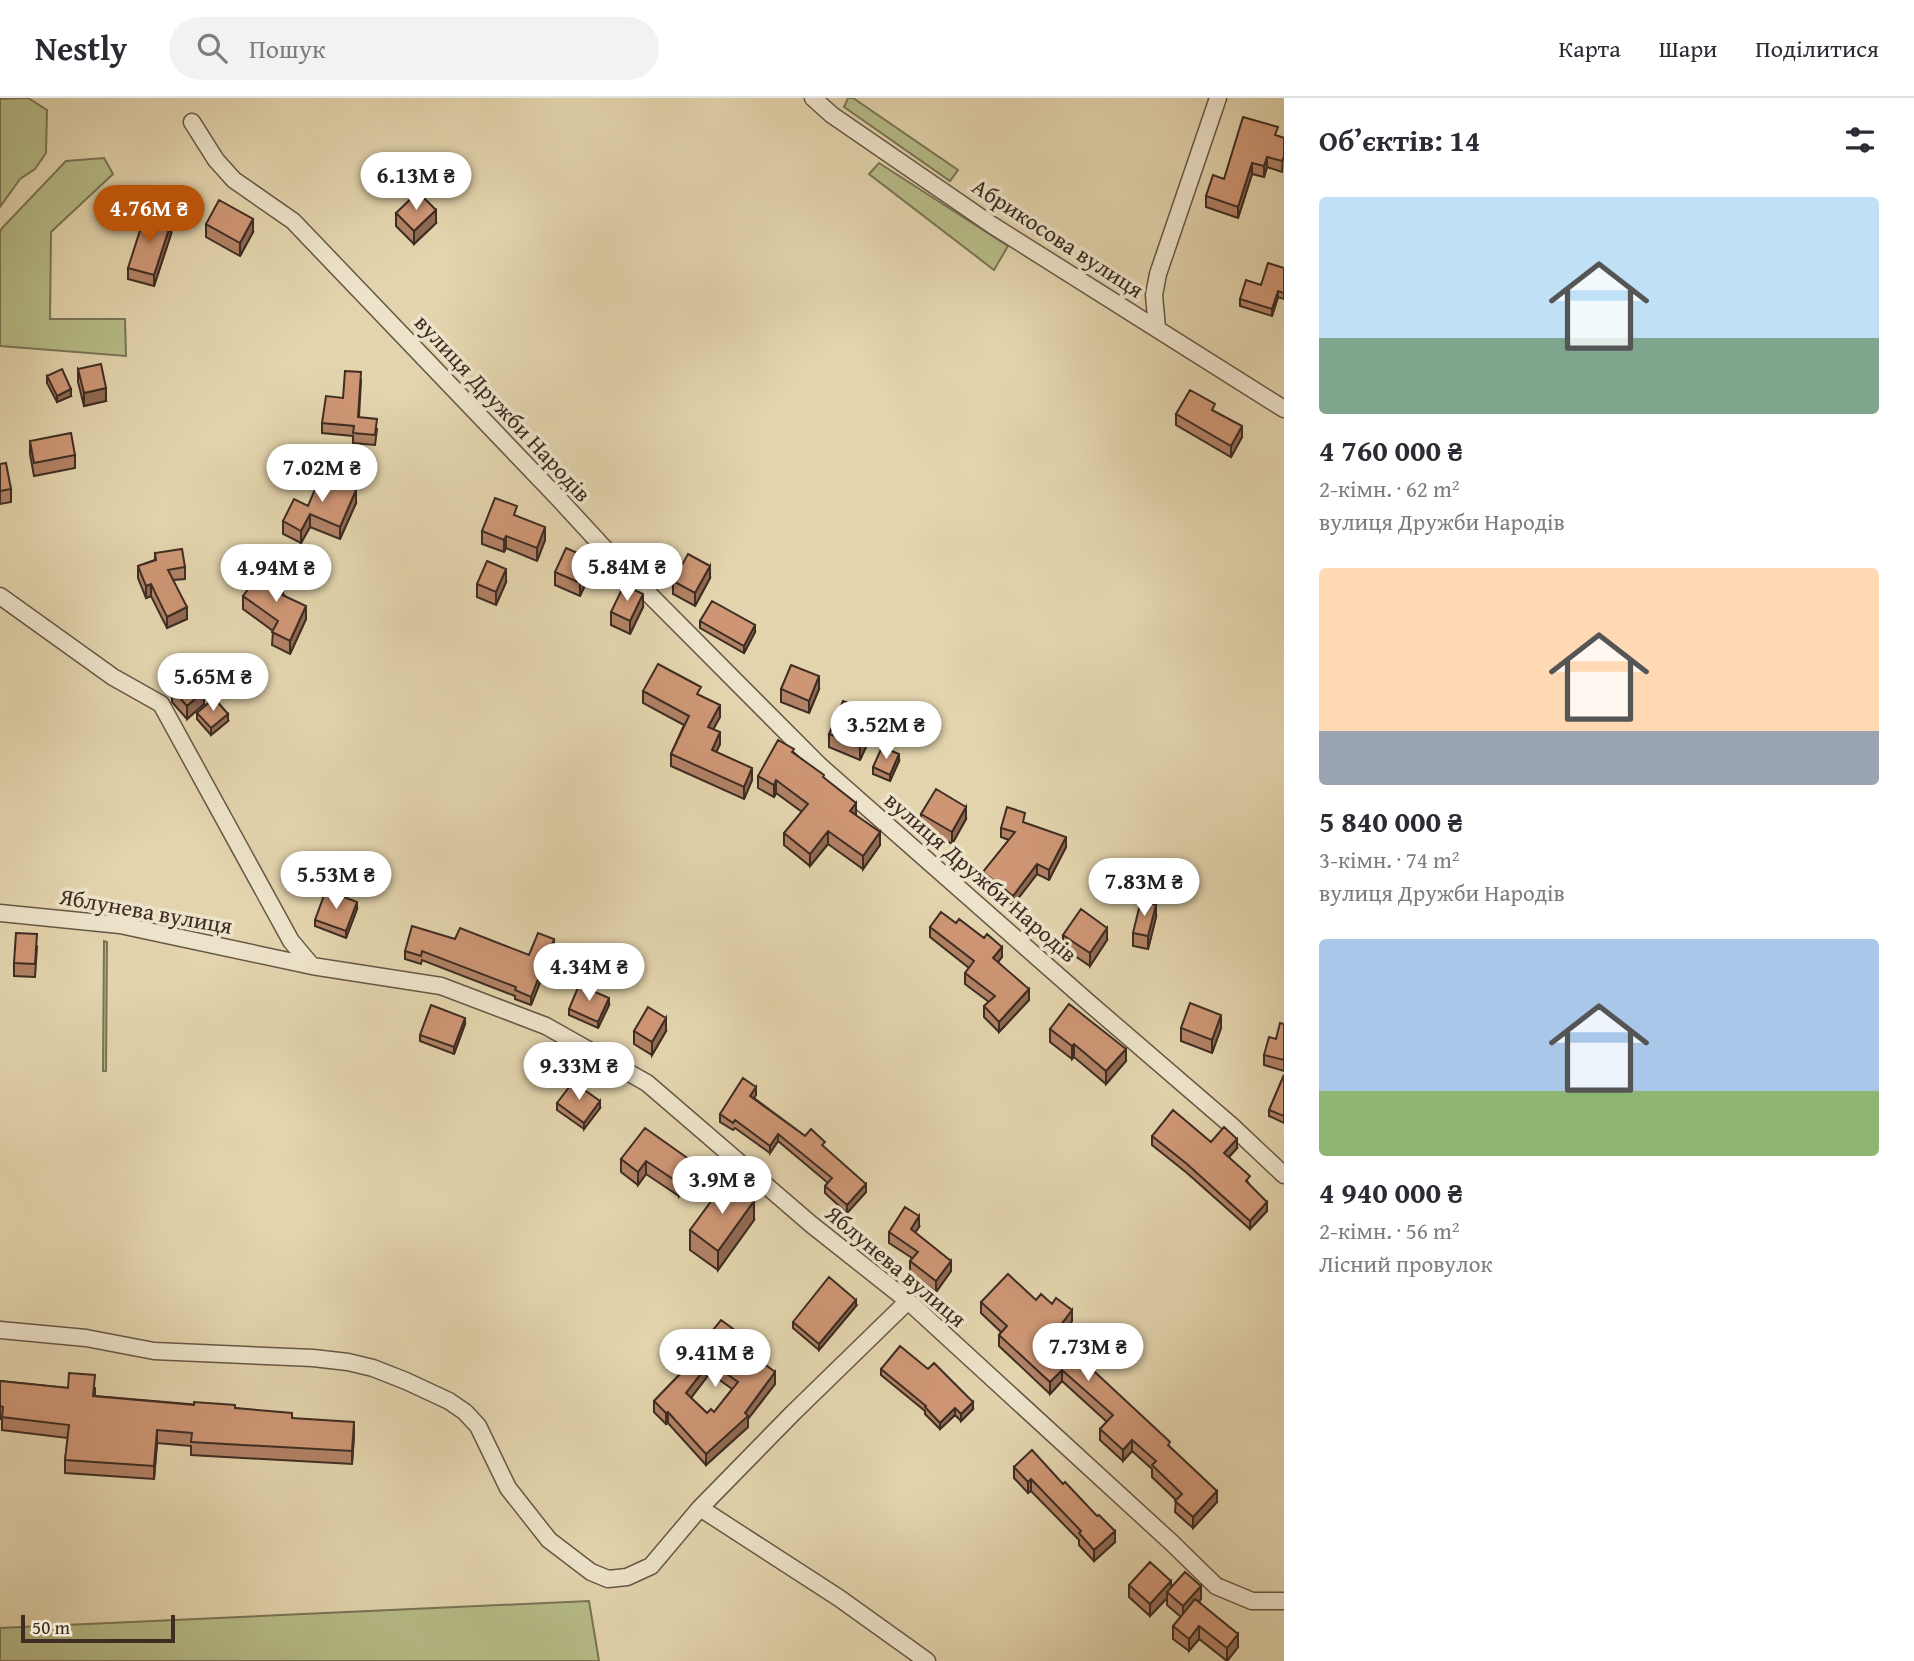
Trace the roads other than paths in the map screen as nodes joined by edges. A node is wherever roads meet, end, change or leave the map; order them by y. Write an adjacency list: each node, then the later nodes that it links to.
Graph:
1 (813, 98): 4 (street, Абрикосова вулиця)
2 (1218, 98): 4 (street)
3 (192, 122): 9 (street, вулиця Дружби Народів)
4 (1157, 328): 5 (street, Абрикосова вулиця)
5 (1284, 409)
6 (0, 596): 8 (street)
7 (0, 913): 8 (street, Яблунева вулиця)
8 (312, 966): 10 (street, Яблунева вулиця)
9 (1284, 1175)
10 (908, 1301): 12 (street); 13 (street, Яблунева вулиця)
11 (0, 1330): 12 (street)
12 (700, 1508): 14 (street)
13 (1284, 1601)
14 (927, 1661)

